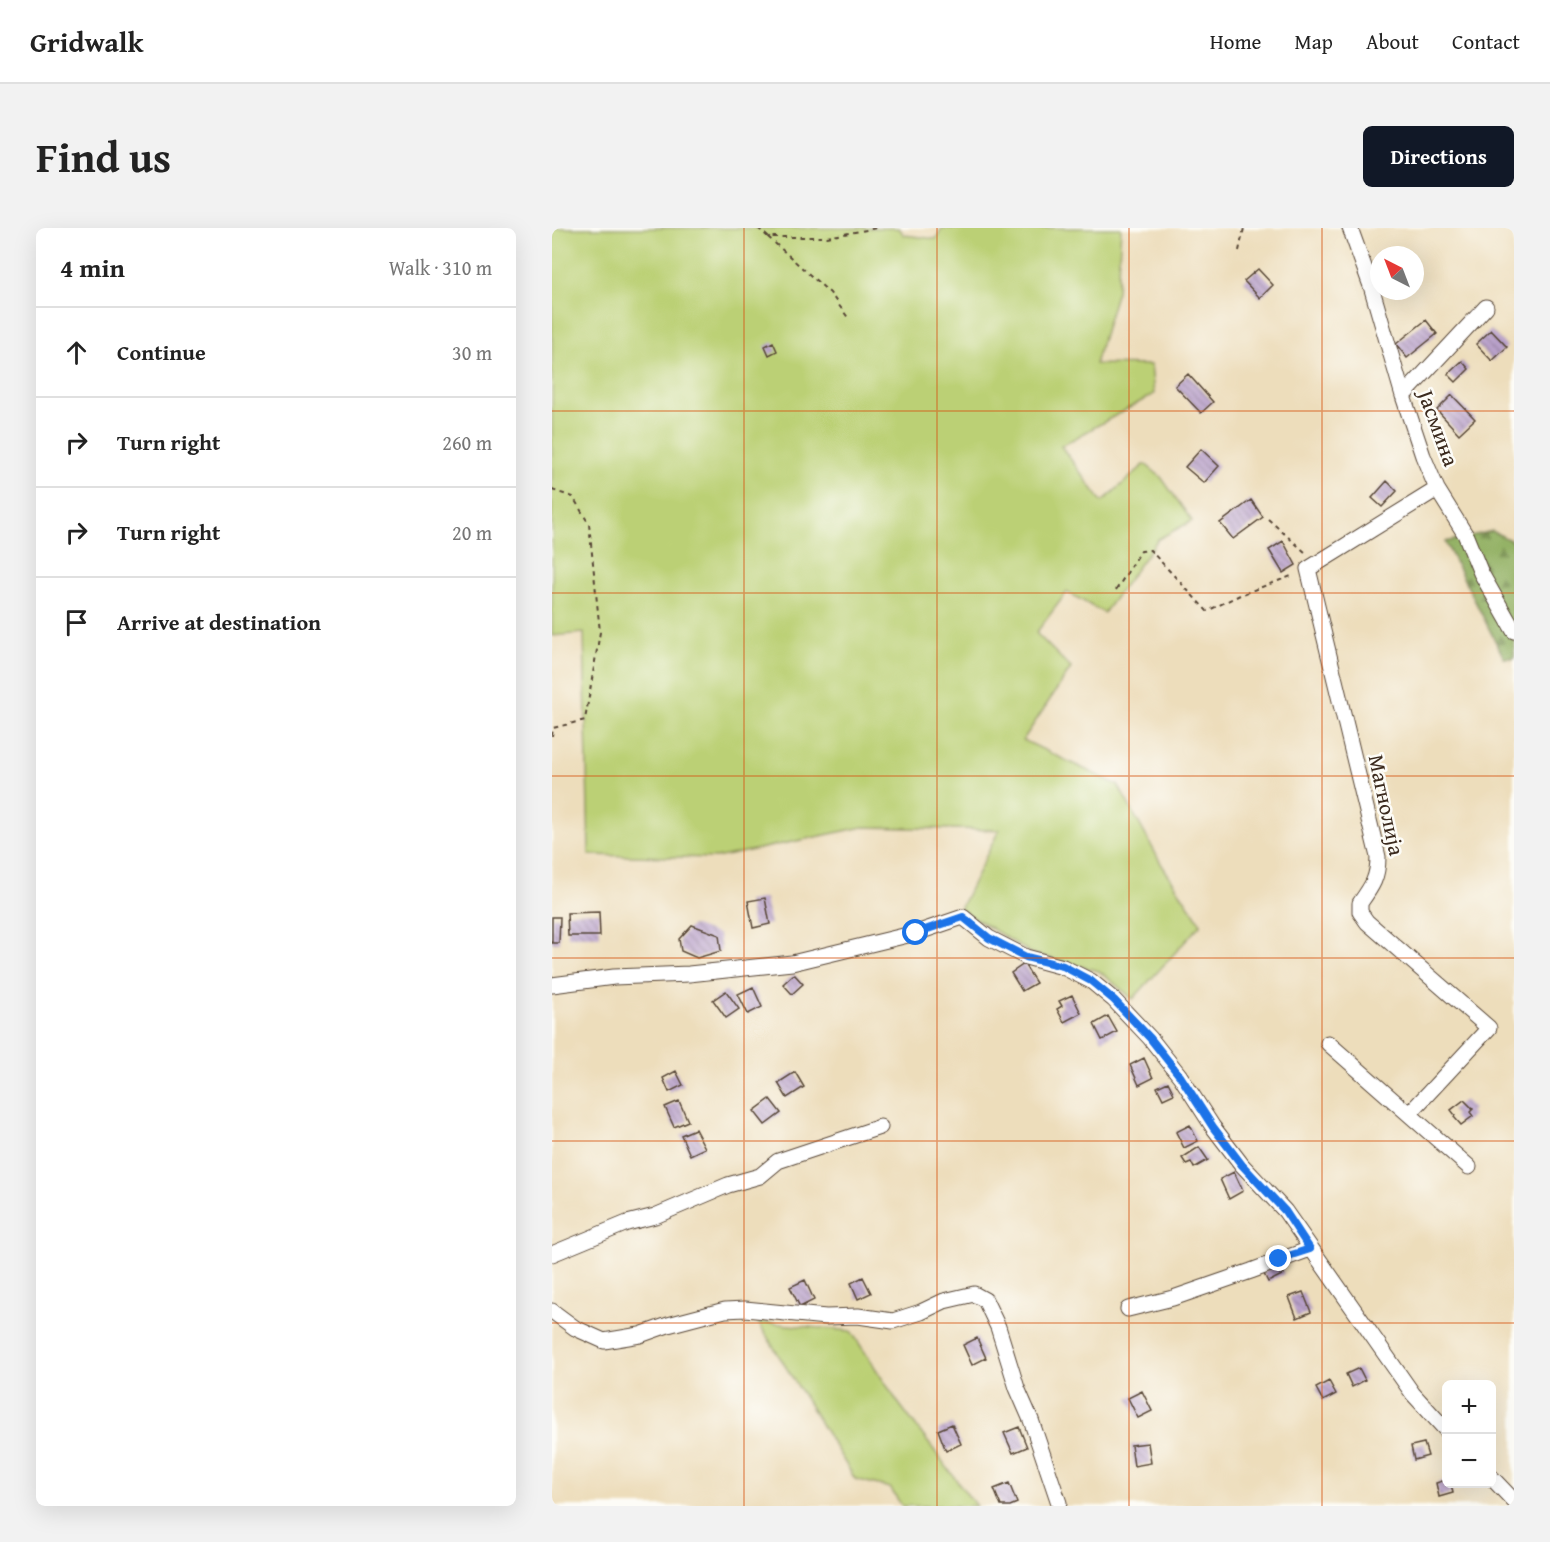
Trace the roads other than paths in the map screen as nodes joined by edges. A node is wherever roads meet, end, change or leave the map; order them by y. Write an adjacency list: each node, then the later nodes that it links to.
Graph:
1 (1350, 228): 3 (street, Јасмина)
2 (1486, 307): 3 (street)
3 (1403, 396): 4 (street, Јасмина)
4 (1437, 489): 5 (street, Јасмина); 8 (street, Магнолија)
5 (1514, 632)
6 (552, 985): 11 (street)
7 (1328, 1043): 8 (street)
8 (1409, 1114): 10 (street)
9 (880, 1128): 12 (street)
10 (1469, 1167)
11 (1310, 1249): 13 (street); 15 (street)
12 (552, 1254)
13 (1128, 1309)
14 (552, 1311): 18 (street)
15 (1442, 1426)
16 (1496, 1482): 17 (street)
17 (1514, 1501)
18 (1059, 1503)

